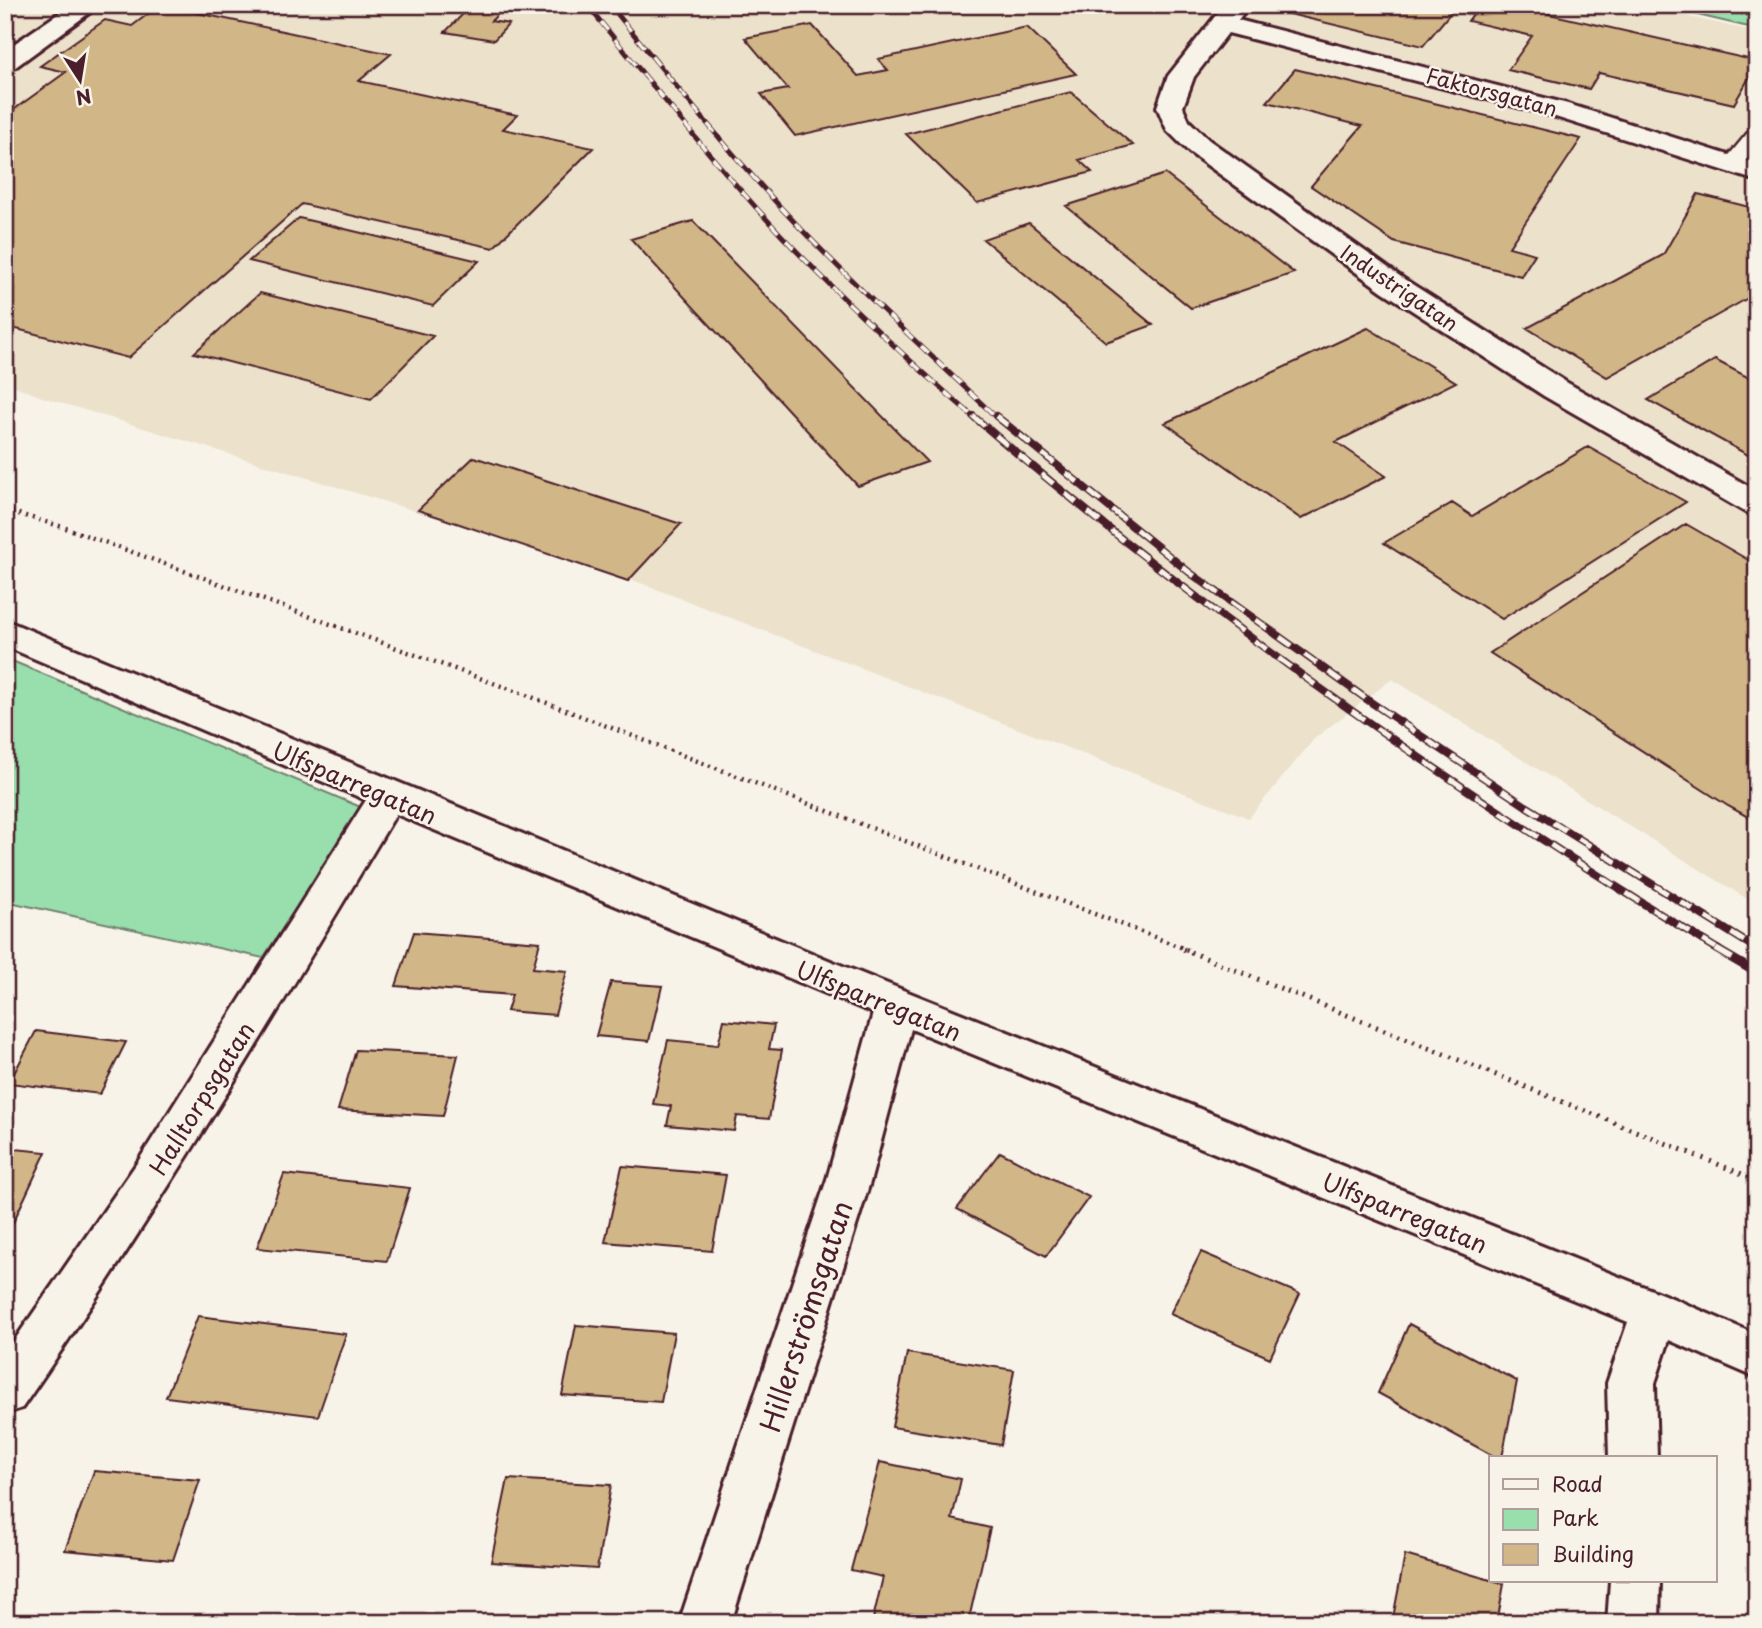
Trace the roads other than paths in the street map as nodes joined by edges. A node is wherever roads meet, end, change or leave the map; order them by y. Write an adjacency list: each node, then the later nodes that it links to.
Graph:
1 (88, 5): 3 (street)
2 (1230, 15): 5 (street, Faktorsgatan); 7 (street, Industrigatan)
3 (5, 62)
4 (1756, 136): 5 (lane)
5 (1732, 164): 6 (street, Faktorsgatan)
6 (1757, 173)
7 (1757, 505)
8 (5, 632): 9 (street, Ulfsparregatan)
9 (387, 797): 10 (street, Ulfsparregatan); 13 (street, Halltorpsgatan)
10 (895, 1007): 11 (street, Ulfsparregatan); 16 (street, Hillerströmsgatan)
11 (1655, 1312): 12 (street, Ulfsparregatan); 14 (street)
12 (1757, 1357)
13 (5, 1393)
14 (1633, 1456)
15 (1635, 1582): 17 (street)
16 (705, 1623)
17 (1633, 1623)

